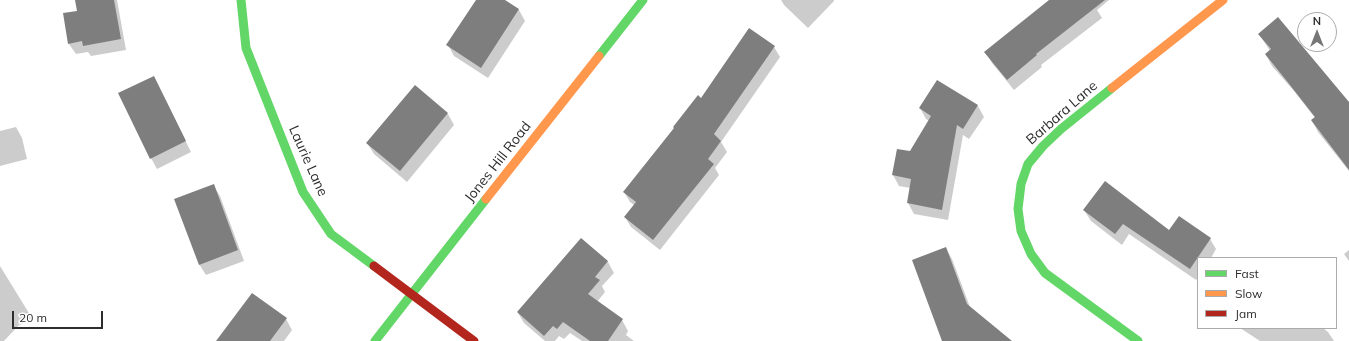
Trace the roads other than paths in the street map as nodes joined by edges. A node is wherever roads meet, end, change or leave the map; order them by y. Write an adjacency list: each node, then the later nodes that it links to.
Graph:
1 (241, 0): 4 (street, Laurie Lane)
2 (643, 0): 4 (street, Jones Hill Road)
3 (1223, 0): 7 (street, Barbara Lane)
4 (411, 295): 5 (street, Jones Hill Road); 6 (street, Laurie Lane)
5 (375, 341)
6 (474, 341)
7 (1138, 341)

